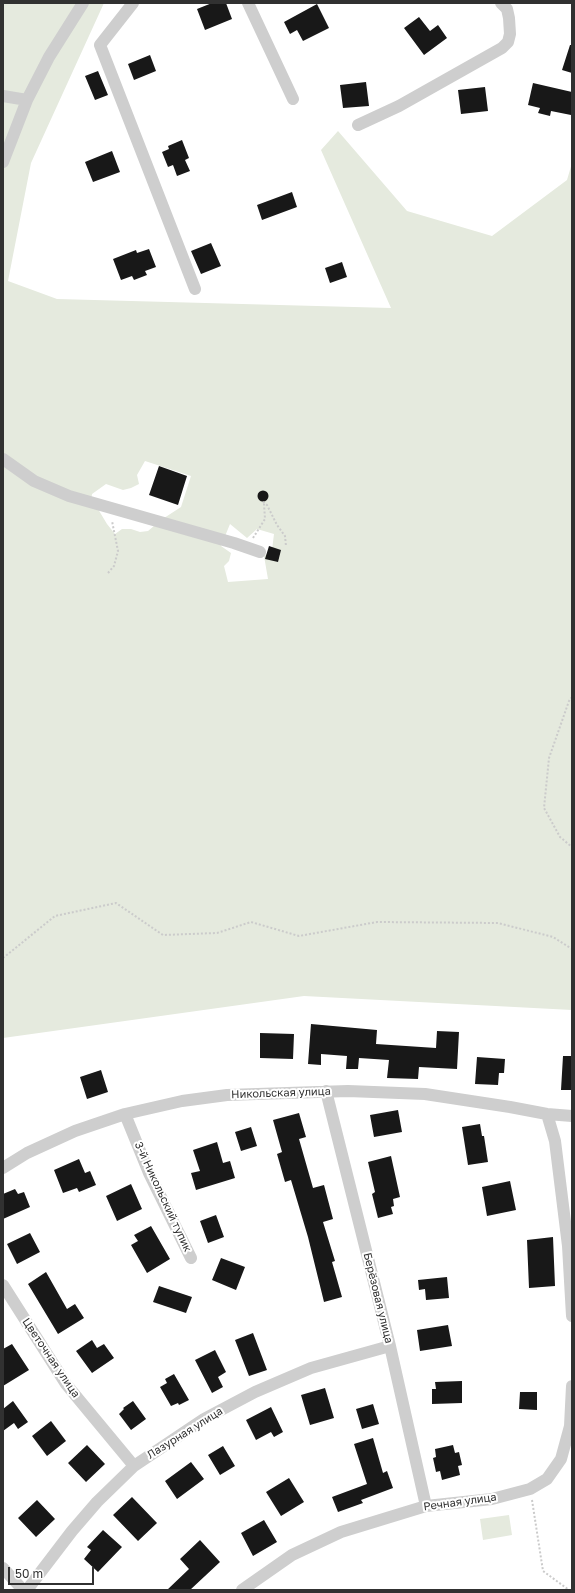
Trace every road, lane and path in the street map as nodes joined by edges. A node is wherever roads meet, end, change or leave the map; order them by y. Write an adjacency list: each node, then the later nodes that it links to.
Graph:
1 (83, 3): 7 (street)
2 (132, 3): 10 (street)
3 (248, 3): 6 (street)
4 (501, 3): 8 (street)
5 (3, 96): 7 (street)
6 (293, 99)
7 (27, 100): 9 (street)
8 (358, 125)
9 (3, 162)
10 (195, 289)
11 (3, 459): 12 (street)
12 (107, 506): 14 (street); 15 (path)
13 (286, 546): 14 (path)
14 (254, 550)
15 (108, 573)
16 (572, 697): 17 (path)
17 (572, 847)
18 (572, 949): 19 (path)
19 (3, 958)
20 (326, 1091): 21 (street, Никольская улица); 22 (street, Никольская улица); 28 (street, Берёзовая улица)
21 (125, 1114): 24 (street, Никольская улица); 25 (street, 3-й Никольский тупик)
22 (547, 1114): 23 (street, Никольская улица); 27 (street)
23 (572, 1116)
24 (3, 1168)
25 (191, 1258)
26 (3, 1285): 30 (street, Цветочная улица)
27 (572, 1316)
28 (390, 1346): 30 (street, Лазурная улица); 32 (street, Берёзовая улица)
29 (572, 1386): 31 (street, Речная улица)
30 (134, 1466): 35 (street, Лазурная улица)
31 (530, 1489): 32 (street, Речная улица); 37 (path)
32 (426, 1506): 36 (street, Речная улица)
33 (3, 1568): 34 (street)
34 (23, 1590)
35 (27, 1590)
36 (242, 1590)
37 (569, 1590)

